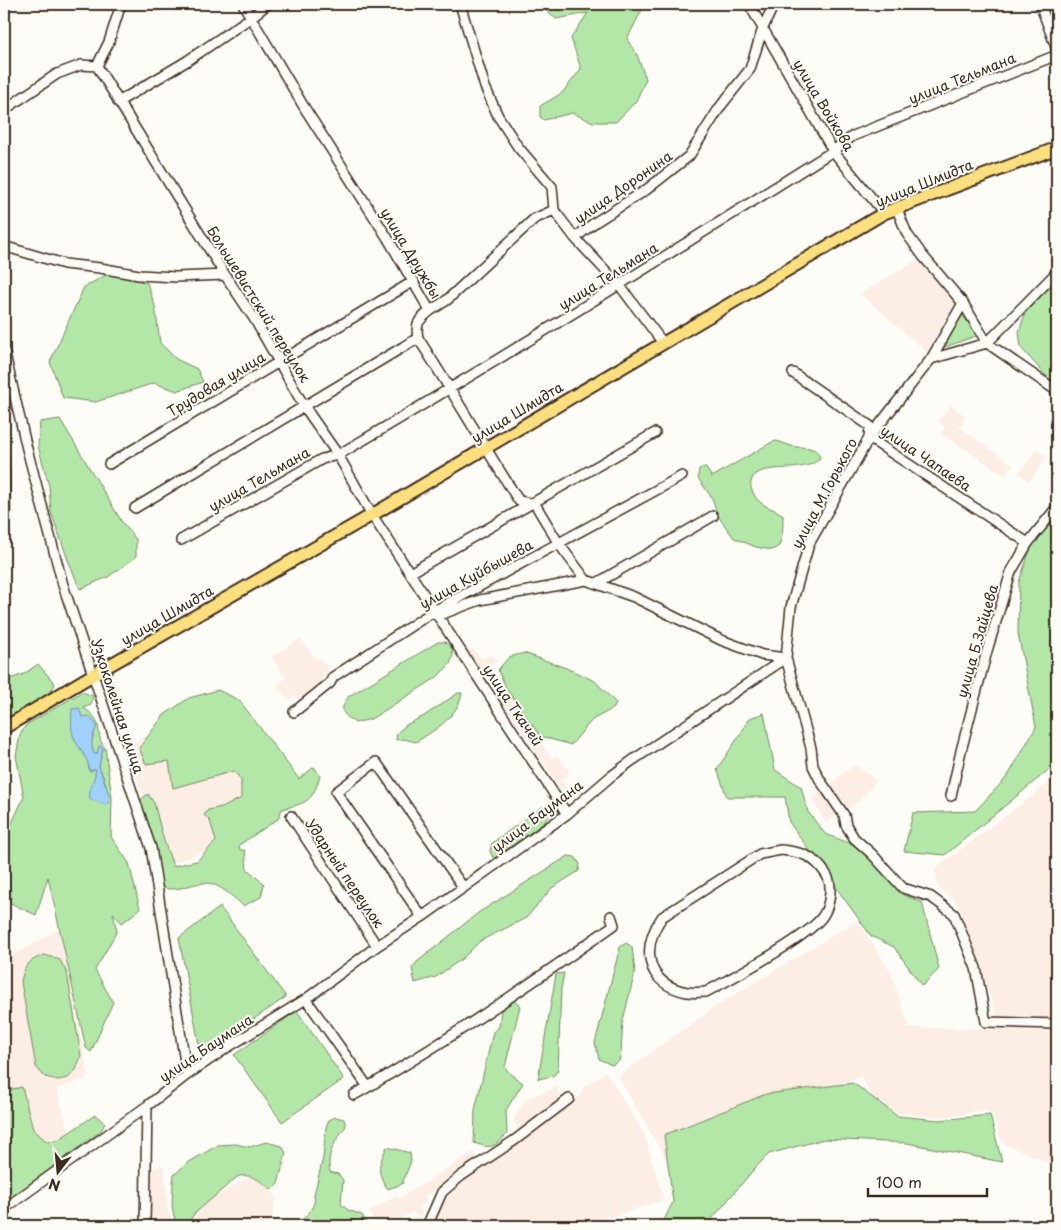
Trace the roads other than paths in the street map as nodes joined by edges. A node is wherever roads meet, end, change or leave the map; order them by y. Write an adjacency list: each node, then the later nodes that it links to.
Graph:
1 (121, 4): 12 (street)
2 (243, 4): 8 (street, улица Дружбы)
3 (268, 4): 8 (street)
4 (460, 4): 18 (street)
5 (749, 4): 9 (street, улица Войкова)
6 (774, 4): 9 (street, улица Доронина)
7 (1040, 4): 10 (street)
8 (250, 18): 13 (street); 24 (street, улица Дружбы)
9 (763, 28): 16 (street, улица Войкова); 20 (street, улица Доронина)
10 (1057, 50)
11 (1057, 55): 16 (street, улица Тельмана)
12 (97, 66): 13 (street, Большевистский переулок); 14 (street)
13 (118, 102): 23 (street, Большевистский переулок)
14 (4, 110)
15 (1057, 148): 17 (main road, улица Шмидта)
16 (833, 151): 19 (street, улица Войкова); 25 (street, улица Тельмана)
17 (896, 209): 19 (main road, улица Шмидта); 26 (street)
18 (554, 210): 20 (street); 27 (street)
19 (884, 213): 29 (main road, улица Шмидта)
20 (575, 238): 25 (street)
21 (4, 248): 23 (street)
22 (1057, 272): 30 (street)
23 (225, 275): 33 (street, Большевистский переулок)
24 (414, 281): 27 (street, улица Дружбы); 33 (street, Трудовая улица)
25 (620, 286): 29 (street); 35 (street, улица Тельмана)
26 (963, 303): 30 (street); 32 (street, улица М.Горького)
27 (430, 311): 28 (street, улица Дружбы)
28 (418, 338): 35 (street); 37 (street)
29 (663, 343): 40 (main road, улица Шмидта)
30 (987, 343): 32 (street); 36 (street)
31 (4, 350): 57 (street, Узкоколейная улица)
32 (931, 359): 39 (street, улица М.Горького)
33 (280, 362): 37 (street, Большевистский переулок); 42 (street, Трудовая улица)
34 (793, 373): 39 (street, улица Чапаева)
35 (451, 389): 40 (street); 41 (street, улица Тельмана)
36 (1057, 390)
37 (304, 406): 41 (street, Большевистский переулок); 46 (street)
38 (655, 433): 44 (street)
39 (869, 438): 50 (street, улица Чапаева); 56 (street, улица М.Горького)
40 (485, 449): 44 (street); 47 (main road, улица Шмидта)
41 (338, 454): 47 (street, Большевистский переулок); 49 (street, улица Тельмана)
42 (109, 464)
43 (682, 476): 51 (street, улица Куйбышева)
44 (531, 504): 51 (street); 52 (street)
45 (1057, 507): 50 (street, улица Б.Зайцева)
46 (135, 508)
47 (372, 515): 52 (street, Большевистский переулок); 57 (main road, улица Шмидта)
48 (713, 516): 54 (street)
49 (182, 540)
50 (1028, 542): 60 (street, улица Б.Зайцева)
51 (559, 544): 53 (street); 55 (street, улица Куйбышева)
52 (410, 573): 55 (street, Большевистский переулок)
53 (586, 580): 54 (street); 55 (street)
54 (596, 583): 56 (street)
55 (436, 614): 58 (street, улица Куйбышева); 61 (street, улица Ткачей)
56 (786, 658): 61 (street, улица Баумана); 69 (street, улица М.Горького)
57 (94, 674): 59 (main road, улица Шмидта); 70 (street, Узкоколейная улица)
58 (294, 712)
59 (4, 728)
60 (951, 796)
61 (567, 814): 63 (street, улица Баумана)
62 (291, 816): 66 (street, Ударный переулок)
63 (463, 887): 65 (street, улица Баумана); 65 (street)
64 (610, 916): 71 (street)
65 (422, 917): 66 (street, улица Баумана)
66 (377, 946): 68 (street, улица Баумана)
67 (660, 981): 67 (street)
68 (306, 999): 70 (street, улица Баумана); 71 (street)
69 (1057, 1024)
70 (187, 1076): 74 (street, улица Баумана)
71 (368, 1087): 72 (street)
72 (354, 1095)
73 (569, 1099): 77 (street)
74 (147, 1106): 75 (street, улица Баумана); 76 (street)
75 (4, 1209)
76 (145, 1226)
77 (427, 1226)

